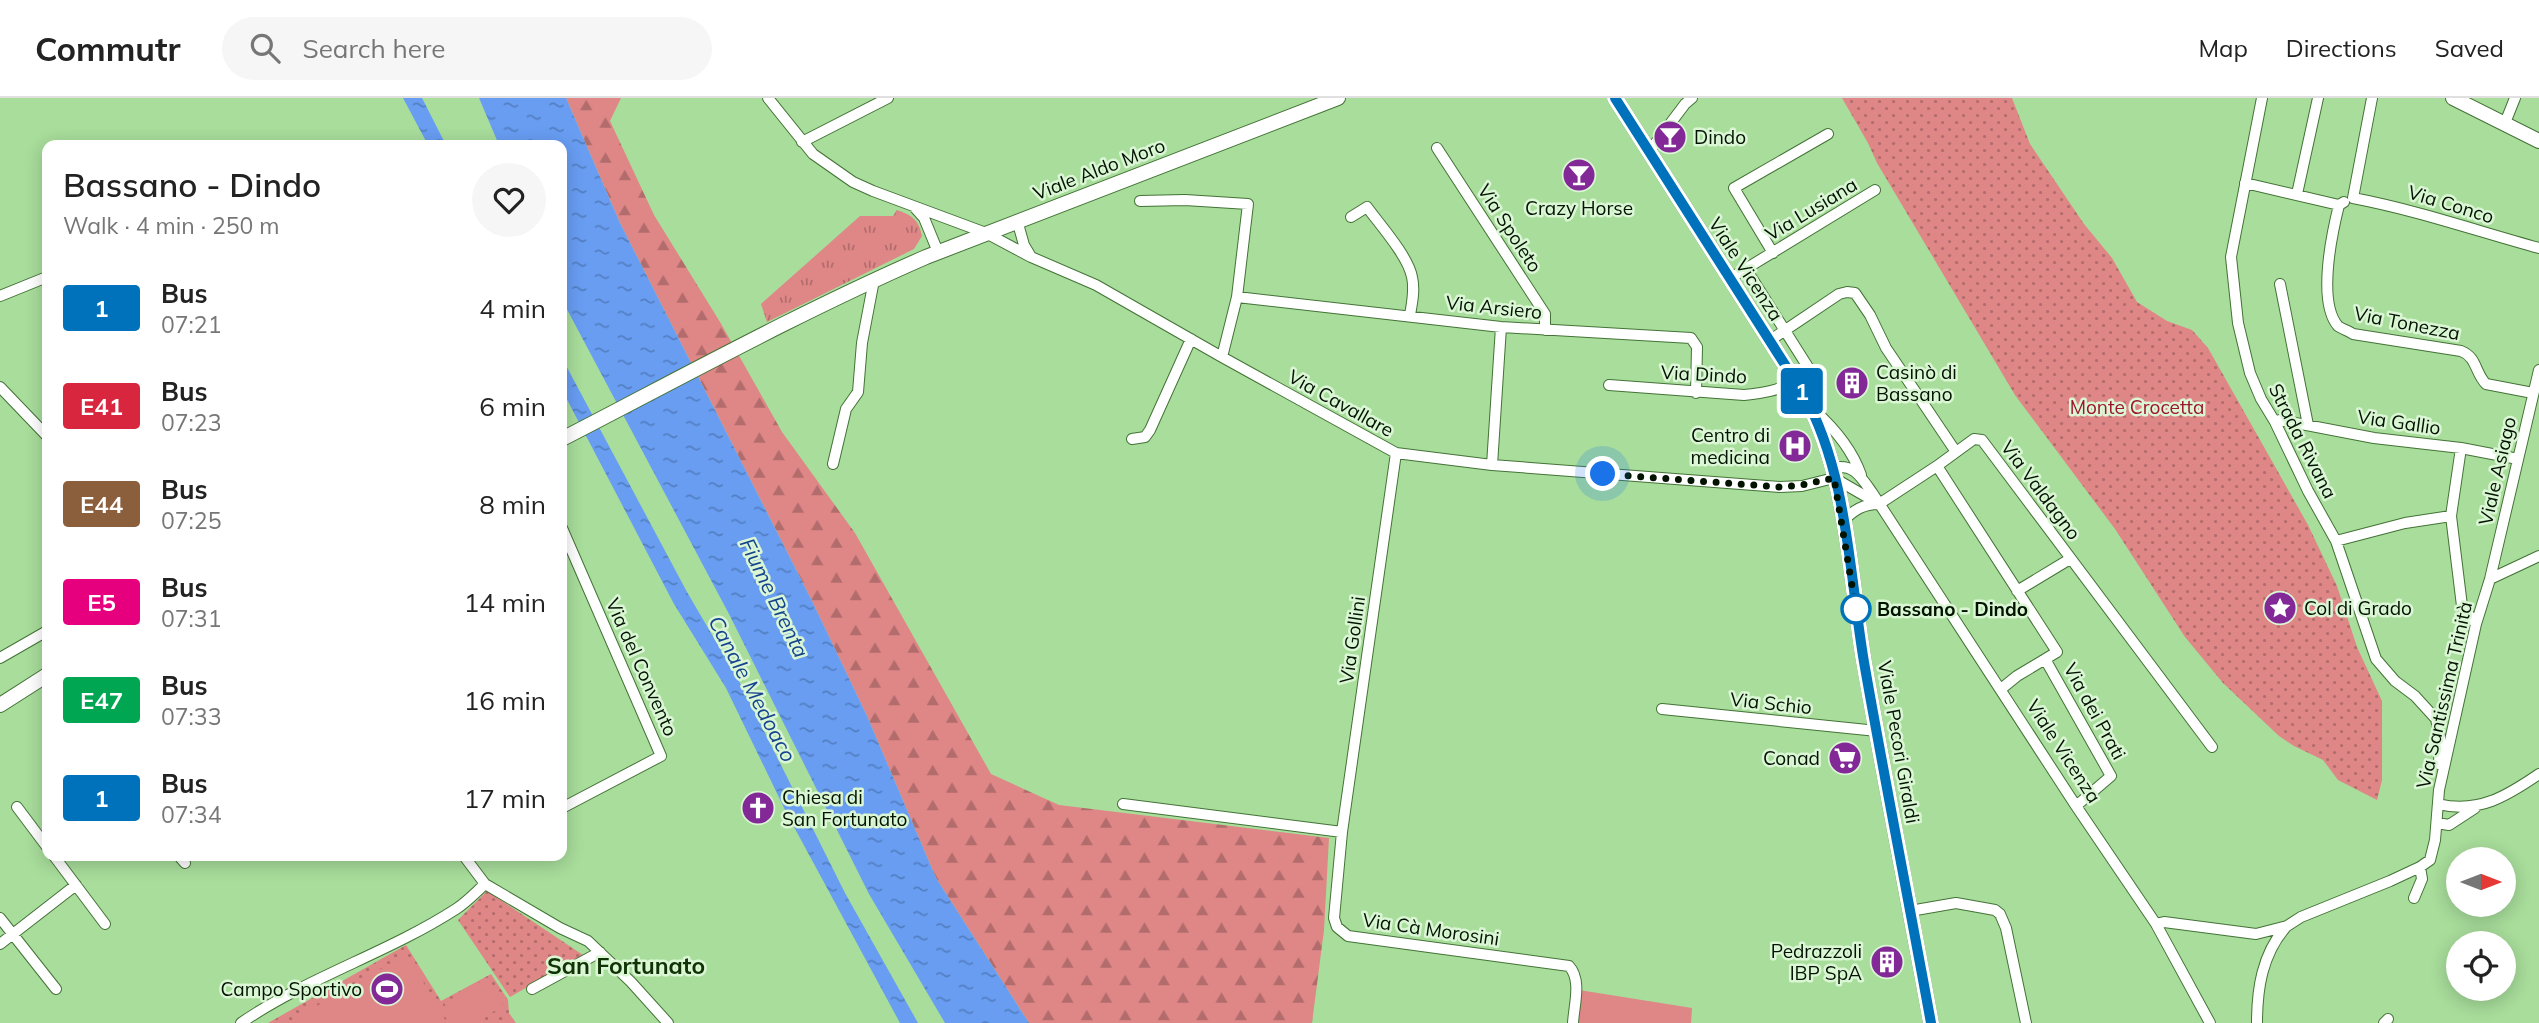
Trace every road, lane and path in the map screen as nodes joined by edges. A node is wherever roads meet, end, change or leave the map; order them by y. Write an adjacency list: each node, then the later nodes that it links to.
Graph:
1 (768, 98): 14 (street, Via Cavallare)
2 (888, 98): 14 (street)
3 (1338, 98): 25 (main road, Viale Aldo Moro)
4 (1615, 98): 16 (main road, Viale Vicenza)
5 (1692, 98): 16 (street)
6 (2262, 98): 17 (street, Strada Rivana)
7 (2318, 98): 19 (street)
8 (2372, 98): 20 (street)
9 (2453, 98): 11 (main road)
10 (2515, 98): 11 (street)
11 (2505, 123): 13 (main road)
12 (1828, 134): 29 (street)
13 (2535, 137)
14 (802, 142): 23 (street, Via Cavallare)
15 (1437, 148): 40 (street, Via Spoleto)
16 (1648, 153): 34 (main road, Viale Vicenza)
17 (2245, 183): 19 (street); 52 (street, Strada Rivana)
18 (1875, 190): 29 (street, Via Lusiana)
19 (2297, 194): 22 (street)
20 (2353, 198): 22 (street); 27 (street, Via Conco)
21 (1140, 201): 37 (street)
22 (2339, 205): 50 (street, Via Tonezza)
23 (913, 206): 26 (street, Via Cavallare); 28 (street)
24 (1351, 217): 38 (street)
25 (1017, 220): 26 (main road, Viale Aldo Moro); 30 (street)
26 (986, 233): 28 (main road, Viale Aldo Moro); 30 (street, Via Cavallare)
27 (2539, 248)
28 (938, 252): 33 (main road, Viale Aldo Moro)
29 (1773, 253): 31 (street, Via Lusiana)
30 (1031, 257): 42 (street, Via Cavallare)
31 (1746, 269): 34 (street, Via Lusiana); 41 (street, Viale Vicenza)
32 (42, 279): 36 (street)
33 (874, 279): 55 (main road, Viale Aldo Moro); 61 (street)
34 (1729, 279): 43 (main road, Viale Vicenza)
35 (2280, 284): 53 (street)
36 (0, 296)
37 (1237, 297): 38 (street, Via Arsiero); 44 (street)
38 (1410, 315): 39 (street, Via Arsiero)
39 (1501, 327): 40 (street, Via Arsiero); 62 (street)
40 (1545, 330): 49 (street, Via Arsiero)
41 (1786, 331): 43 (street); 48 (street, Viale Vicenza); 58 (street)
42 (1191, 339): 44 (street, Via Cavallare); 56 (street)
43 (1769, 341): 48 (main road, Viale Vicenza)
44 (1222, 357): 59 (street, Via Cavallare)
45 (2539, 370): 50 (street, Viale Asiago)
46 (1609, 385): 49 (street, Via Dindo)
47 (0, 387): 54 (street)
48 (1799, 387): 49 (street, Via Dindo); 51 (main road, Viale Vicenza)
49 (1696, 393)
50 (2533, 393): 60 (street, Viale Asiago)
51 (1811, 408): 64 (main road, Viale Vicenza); 65 (street, Viale Vicenza)
52 (2275, 422): 53 (street, Via Gallio); 70 (street, Strada Rivana)
53 (2308, 425): 57 (street, Via Gallio)
54 (42, 431)
55 (567, 436)
56 (1132, 439)
57 (2461, 448): 60 (street, Via Gallio); 67 (street)
58 (1956, 452): 63 (street, Via Valdagno); 72 (street, Via Valdagno)
59 (1396, 453): 62 (street, Via Cavallare); 94 (street, Via Gollini)
60 (2518, 459): 73 (street, Viale Asiago)
61 (833, 464)
62 (1492, 465): 64 (street, Via Cavallare)
63 (1937, 466): 66 (street, Via Valdagno); 74 (street)
64 (1833, 473): 65 (street); 66 (street); 68 (main road, Viale Pecori Giraldi)
65 (1864, 481): 66 (street, Viale Vicenza)
66 (1879, 504): 68 (street, Via Valdagno); 80 (street, Viale Vicenza)
67 (2451, 516): 70 (street); 75 (street)
68 (1843, 521): 83 (main road, Viale Pecori Giraldi)
69 (567, 540): 87 (street, Via del Convento)
70 (2336, 541): 85 (street, Strada Rivana)
71 (2539, 556): 73 (street)
72 (2070, 559): 74 (street, Via Valdagno); 84 (street, Via Valdagno)
73 (2490, 579): 75 (street, Via Santissima Trinità)
74 (2017, 591): 78 (street)
75 (2476, 624): 85 (street, Via Santissima Trinità)
76 (42, 634): 77 (street)
77 (0, 658)
78 (2045, 659): 80 (street); 90 (street, Via dei Prati)
79 (42, 679): 81 (main road)
80 (2001, 689): 90 (street, Viale Vicenza)
81 (0, 705)
82 (1662, 709): 83 (street, Via Schio)
83 (1877, 731): 102 (main road, Viale Pecori Giraldi)
84 (2212, 747)
85 (2444, 767): 89 (street, Via Santissima Trinità)
86 (2539, 774): 91 (street)
87 (567, 804)
88 (1124, 804): 94 (street)
89 (2438, 804): 91 (street); 93 (street, Via Santissima Trinità)
90 (2076, 806): 104 (street, Viale Vicenza)
91 (2478, 806): 93 (street)
92 (17, 807): 95 (street)
93 (2437, 823): 98 (street, Via Santissima Trinità)
94 (1342, 832): 116 (street, Via Cà Morosini)
95 (42, 840)
96 (58, 861): 100 (street)
97 (469, 861): 99 (street)
98 (2420, 867): 101 (street, Via Santissima Trinità); 106 (street)
99 (485, 884): 110 (street); 114 (street)
100 (76, 885): 105 (street); 107 (street)
101 (2414, 898)
102 (1910, 911): 117 (main road, Viale Pecori Giraldi); 118 (street)
103 (0, 918): 107 (street)
104 (2156, 923): 108 (street); 119 (street, Viale Vicenza)
105 (105, 924)
106 (2287, 926): 108 (street); 111 (street)
107 (11, 933): 109 (street); 112 (street)
108 (2256, 934): 111 (street)
109 (0, 944)
110 (600, 953): 113 (street); 115 (street)
111 (2266, 959): 120 (street)
112 (56, 989)
113 (532, 989)
114 (241, 1023)
115 (668, 1023)
116 (1573, 1023)
117 (1931, 1023)
118 (2026, 1023)
119 (2210, 1023)
120 (2256, 1023)

